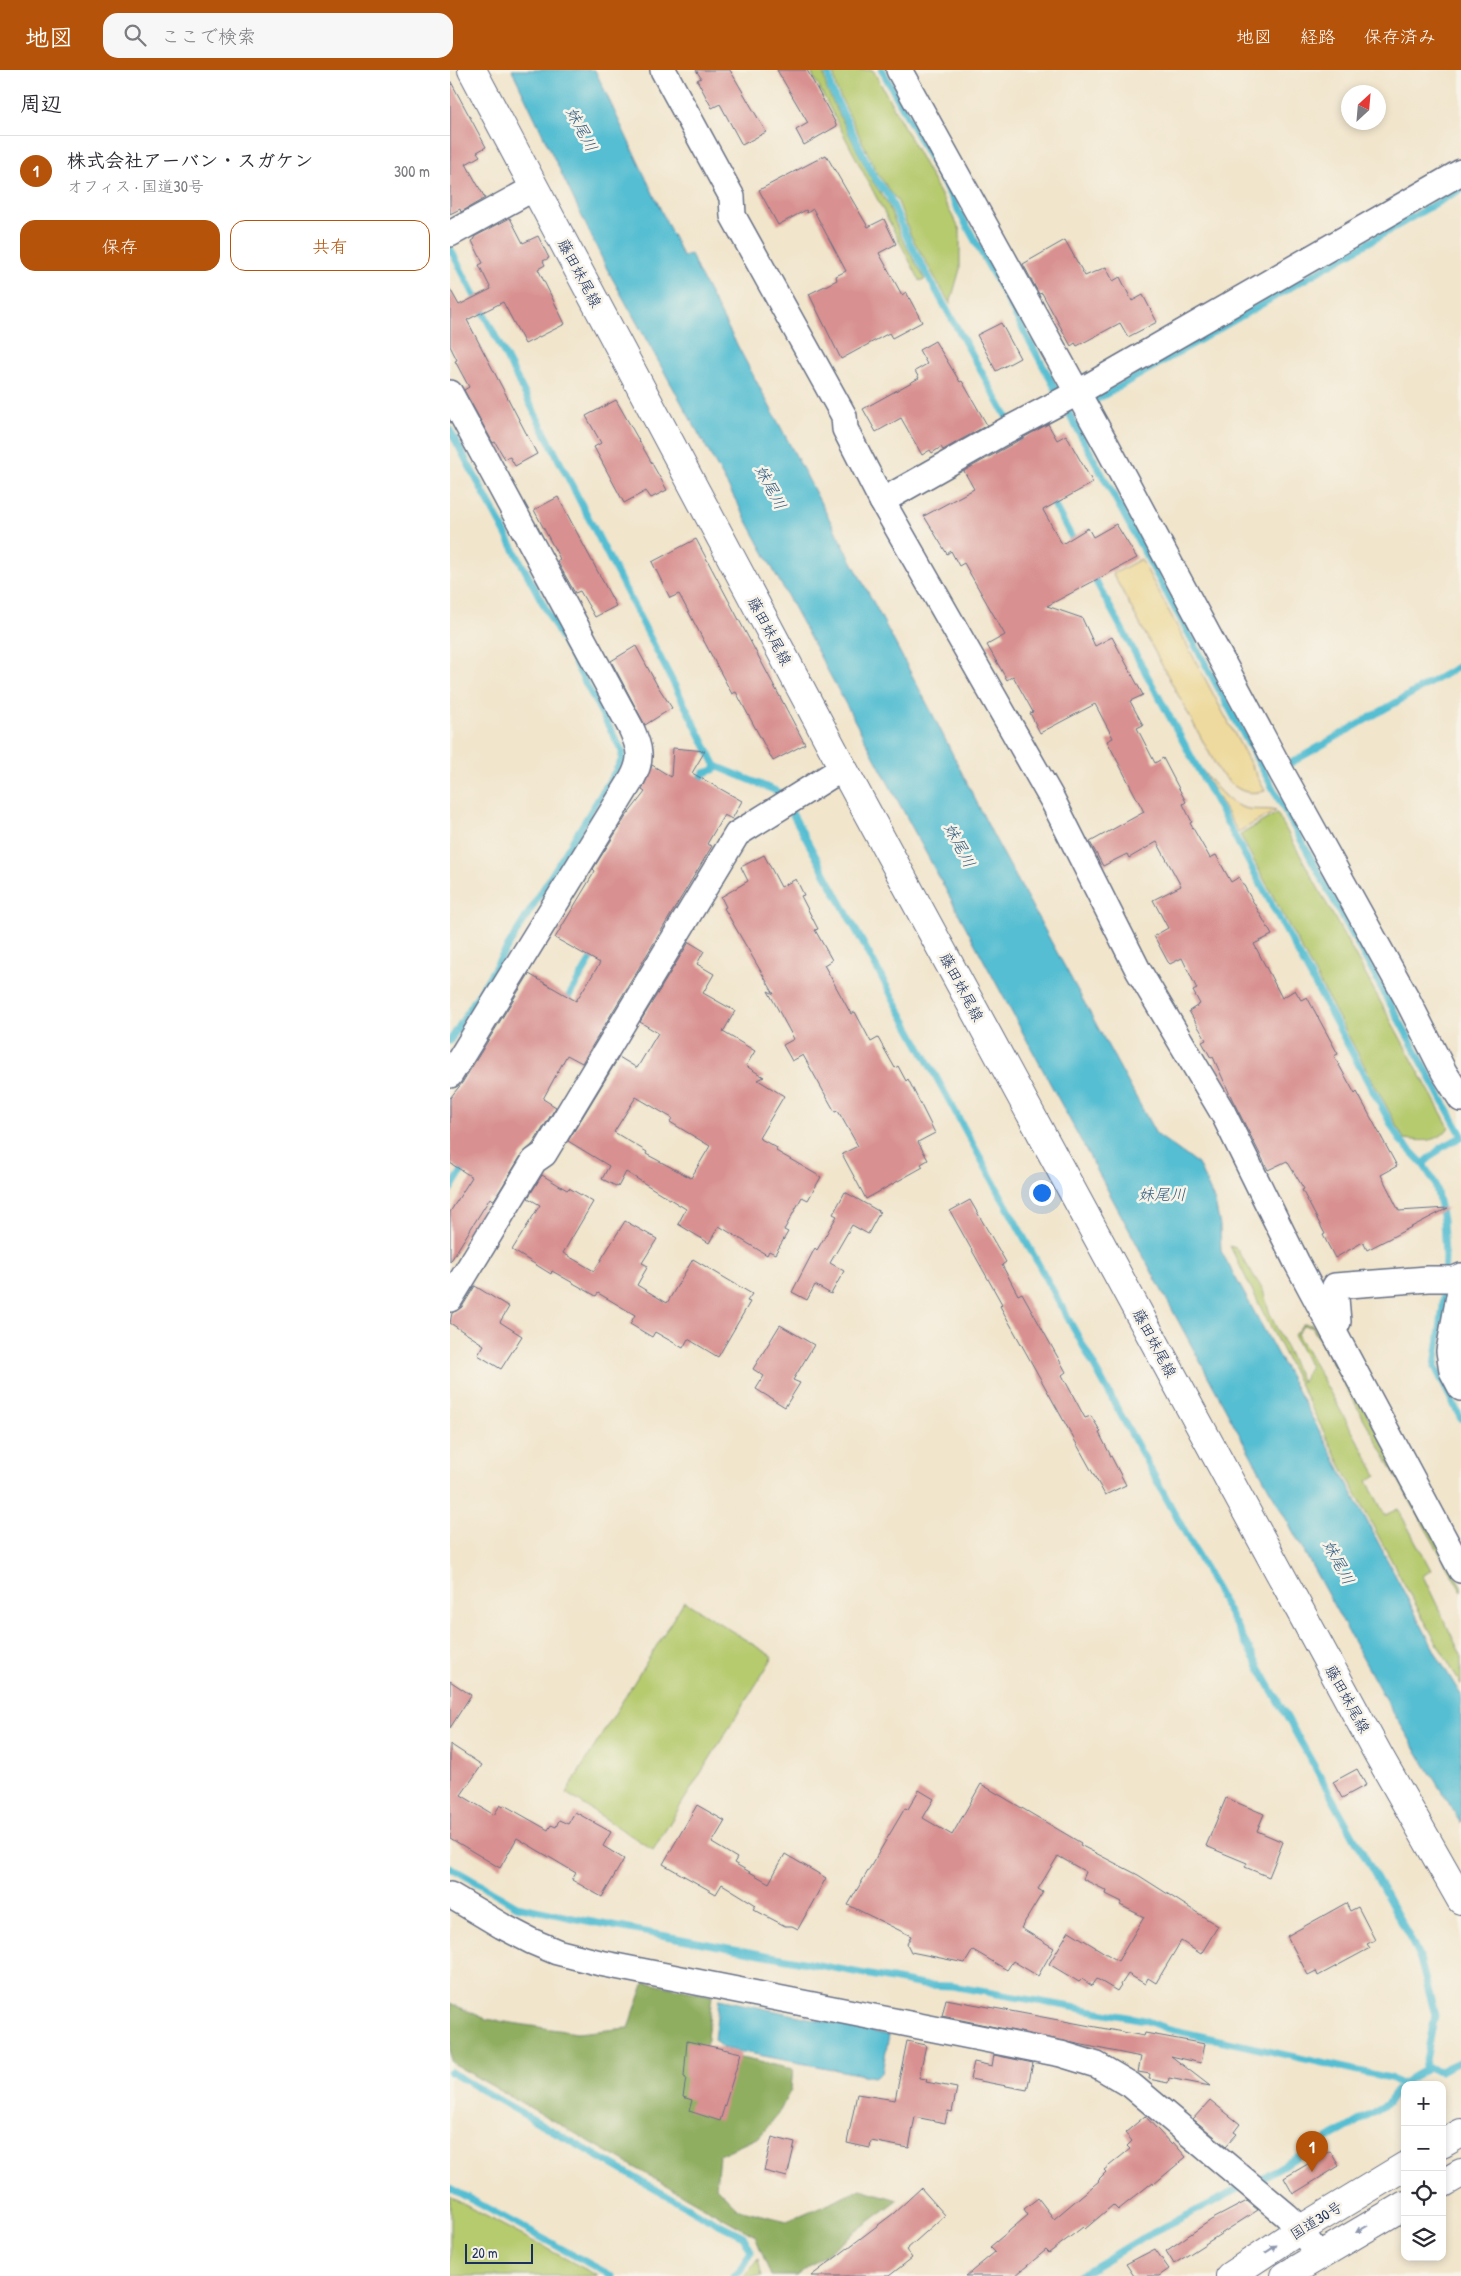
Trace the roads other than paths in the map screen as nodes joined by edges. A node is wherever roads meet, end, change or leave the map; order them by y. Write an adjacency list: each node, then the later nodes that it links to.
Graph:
1 (472, 70): 5 (main road, 藤田妹尾線)
2 (663, 70): 9 (street)
3 (899, 70): 8 (street)
4 (1461, 172): 8 (street)
5 (534, 188): 6 (street); 10 (main road, 藤田妹尾線)
6 (451, 233)
7 (450, 393): 11 (street)
8 (1074, 401): 9 (street); 12 (street)
9 (882, 501): 13 (street)
10 (843, 768): 16 (street); 21 (main road, 藤田妹尾線)
11 (450, 1075)
12 (1461, 1099)
13 (1297, 1263): 15 (street); 17 (street)
14 (1459, 1280): 15 (street); 18 (street)
15 (1335, 1286): 17 (street)
16 (450, 1299)
17 (1333, 1330): 19 (street)
18 (1461, 1388)
19 (1461, 1570)
20 (450, 1895): 28 (street)
21 (1461, 1900)
22 (1461, 2133): 23 (main road)
23 (1446, 2142)
24 (1401, 2168): 28 (main road, 国道30号)
25 (1461, 2173): 26 (main road)
26 (1446, 2182)
27 (1401, 2207): 29 (main road, 国道30号, one-way to 29)
28 (1301, 2229): 29 (street); 30 (main road, 国道30号, one-way to 28)
29 (1317, 2256): 31 (main road, 国道30号)
30 (1230, 2276)
31 (1285, 2276)

